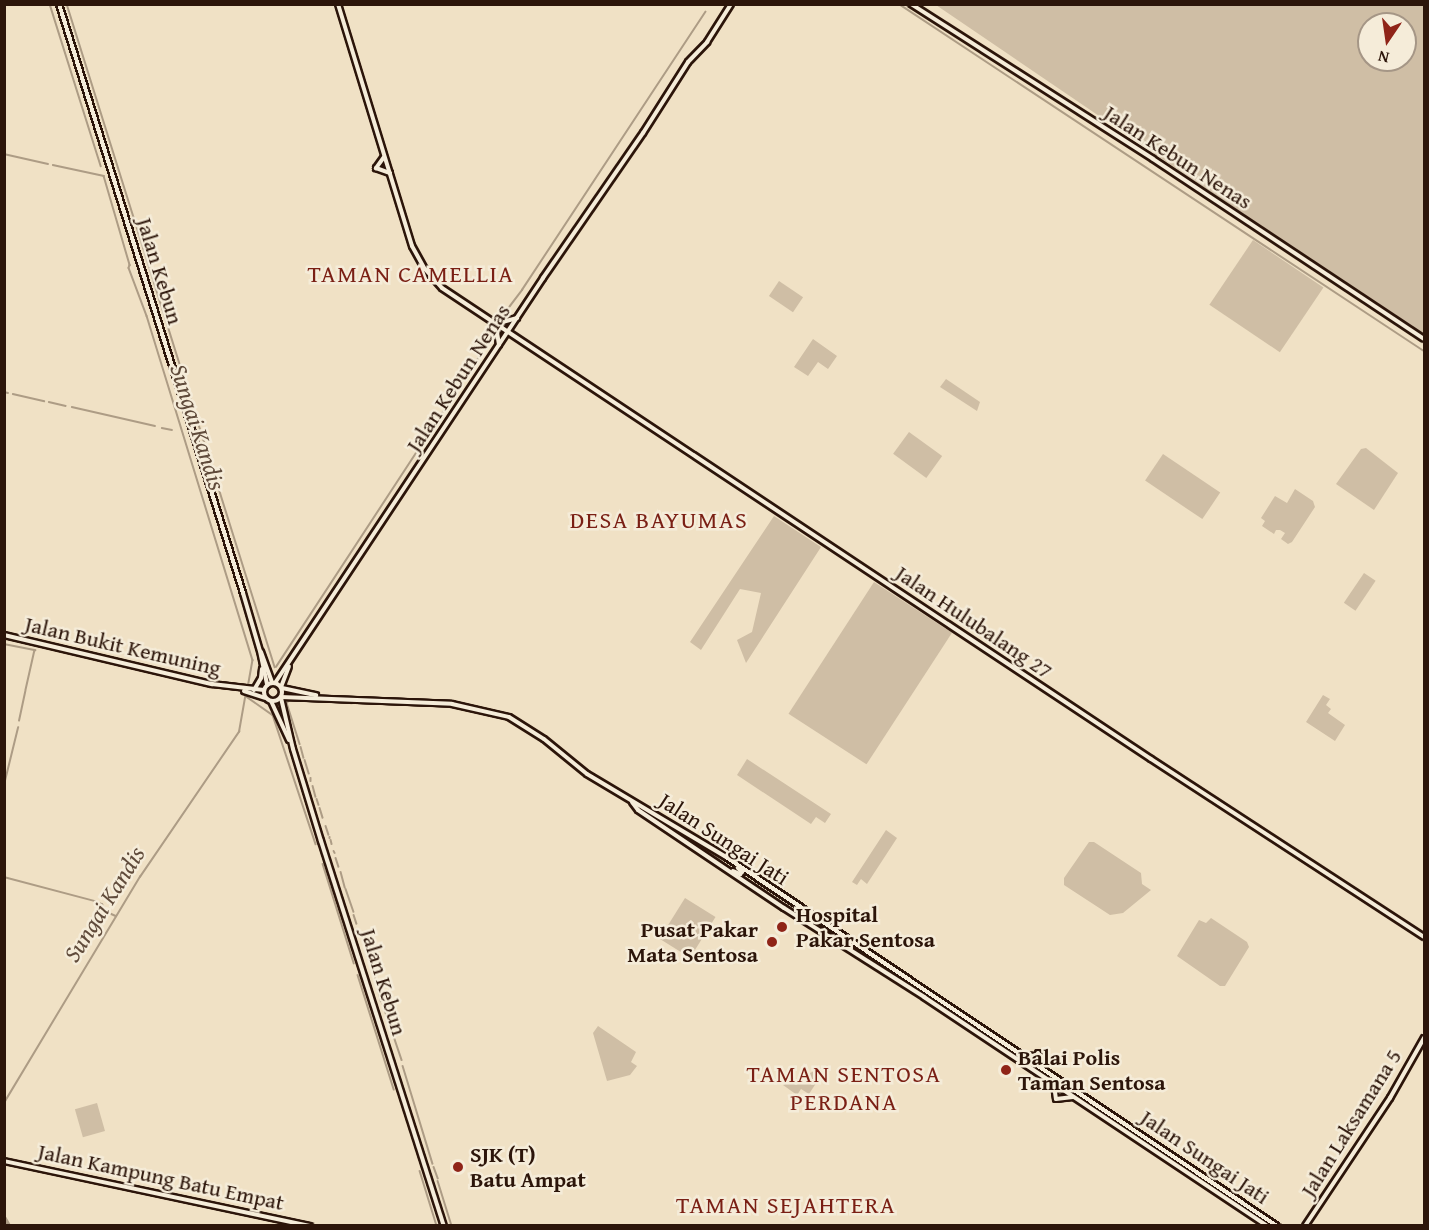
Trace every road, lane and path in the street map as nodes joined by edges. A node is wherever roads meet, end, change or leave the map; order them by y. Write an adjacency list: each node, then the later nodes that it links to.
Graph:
1 (59, 4): 13 (main road, Jalan Kebun)
2 (338, 4): 5 (main road)
3 (731, 4): 7 (main road, Jalan Kebun Nenas)
4 (911, 4): 10 (main road, Jalan Kebun Nenas)
5 (384, 156): 6 (main road); 6 (main road)
6 (390, 173): 8 (main road, Jalan Hulubalang 27)
7 (518, 317): 8 (main road); 9 (main road, Jalan Kebun Nenas)
8 (496, 325): 9 (main road, Jalan Hulubalang 27); 11 (main road)
9 (508, 332): 11 (main road, Jalan Kebun Nenas); 32 (main road, Jalan Hulubalang 27)
10 (1425, 339)
11 (499, 346): 14 (main road, Jalan Kebun Nenas)
12 (4, 635): 21 (main road, Jalan Bukit Kemuning)
13 (260, 651): 15 (main road, Jalan Kebun); 16 (main road, Jalan Kebun)
14 (294, 657): 17 (main road, Jalan Kebun Nenas); 20 (main road, Jalan Kebun)
15 (261, 659): 19 (main road, Jalan Kebun); 22 (main road)
16 (269, 669): 17 (main road); 18 (main road, Jalan Kebun)
17 (283, 670): 18 (main road, Jalan Kebun Nenas)
18 (274, 683): 19 (main road); 20 (main road)
19 (265, 687): 22 (main road, Jalan Bukit Kemuning); 25 (main road, Jalan Kebun)
20 (281, 687): 23 (main road, Jalan Kebun); 24 (main road)
21 (234, 688): 22 (main road, Jalan Bukit Kemuning); 25 (main road, Jalan Bukit Kemuning)
22 (254, 690)
23 (281, 697): 24 (main road, Jalan Sungai Jati); 25 (main road, Jalan Sungai Jati); 26 (main road, Jalan Kebun)
24 (326, 697): 27 (main road, Jalan Sungai Jati)
25 (269, 700): 26 (main road, Jalan Kebun)
26 (293, 749): 40 (main road, Jalan Kebun)
27 (631, 801): 28 (main road, Jalan Sungai Jati); 29 (main road, Jalan Sungai Jati)
28 (726, 857): 29 (main road); 30 (main road, Jalan Sungai Jati)
29 (720, 865): 31 (main road, Jalan Sungai Jati)
30 (779, 893): 31 (main road); 34 (main road, Jalan Sungai Jati)
31 (774, 901): 36 (main road, Jalan Sungai Jati)
32 (1425, 937)
33 (1425, 1038): 43 (main road, Jalan Laksamana 5)
34 (1015, 1051): 35 (main road, Jalan Sungai Jati); 35 (main road)
35 (1042, 1069): 42 (main road, Jalan Sungai Jati)
36 (1053, 1084): 37 (main road, Jalan Sungai Jati); 37 (main road)
37 (1074, 1097): 41 (main road, Jalan Sungai Jati)
38 (4, 1161): 39 (main road, Jalan Kampung Batu Empat)
39 (310, 1226)
40 (444, 1226)
41 (1268, 1226)
42 (1278, 1226)
43 (1305, 1226)

